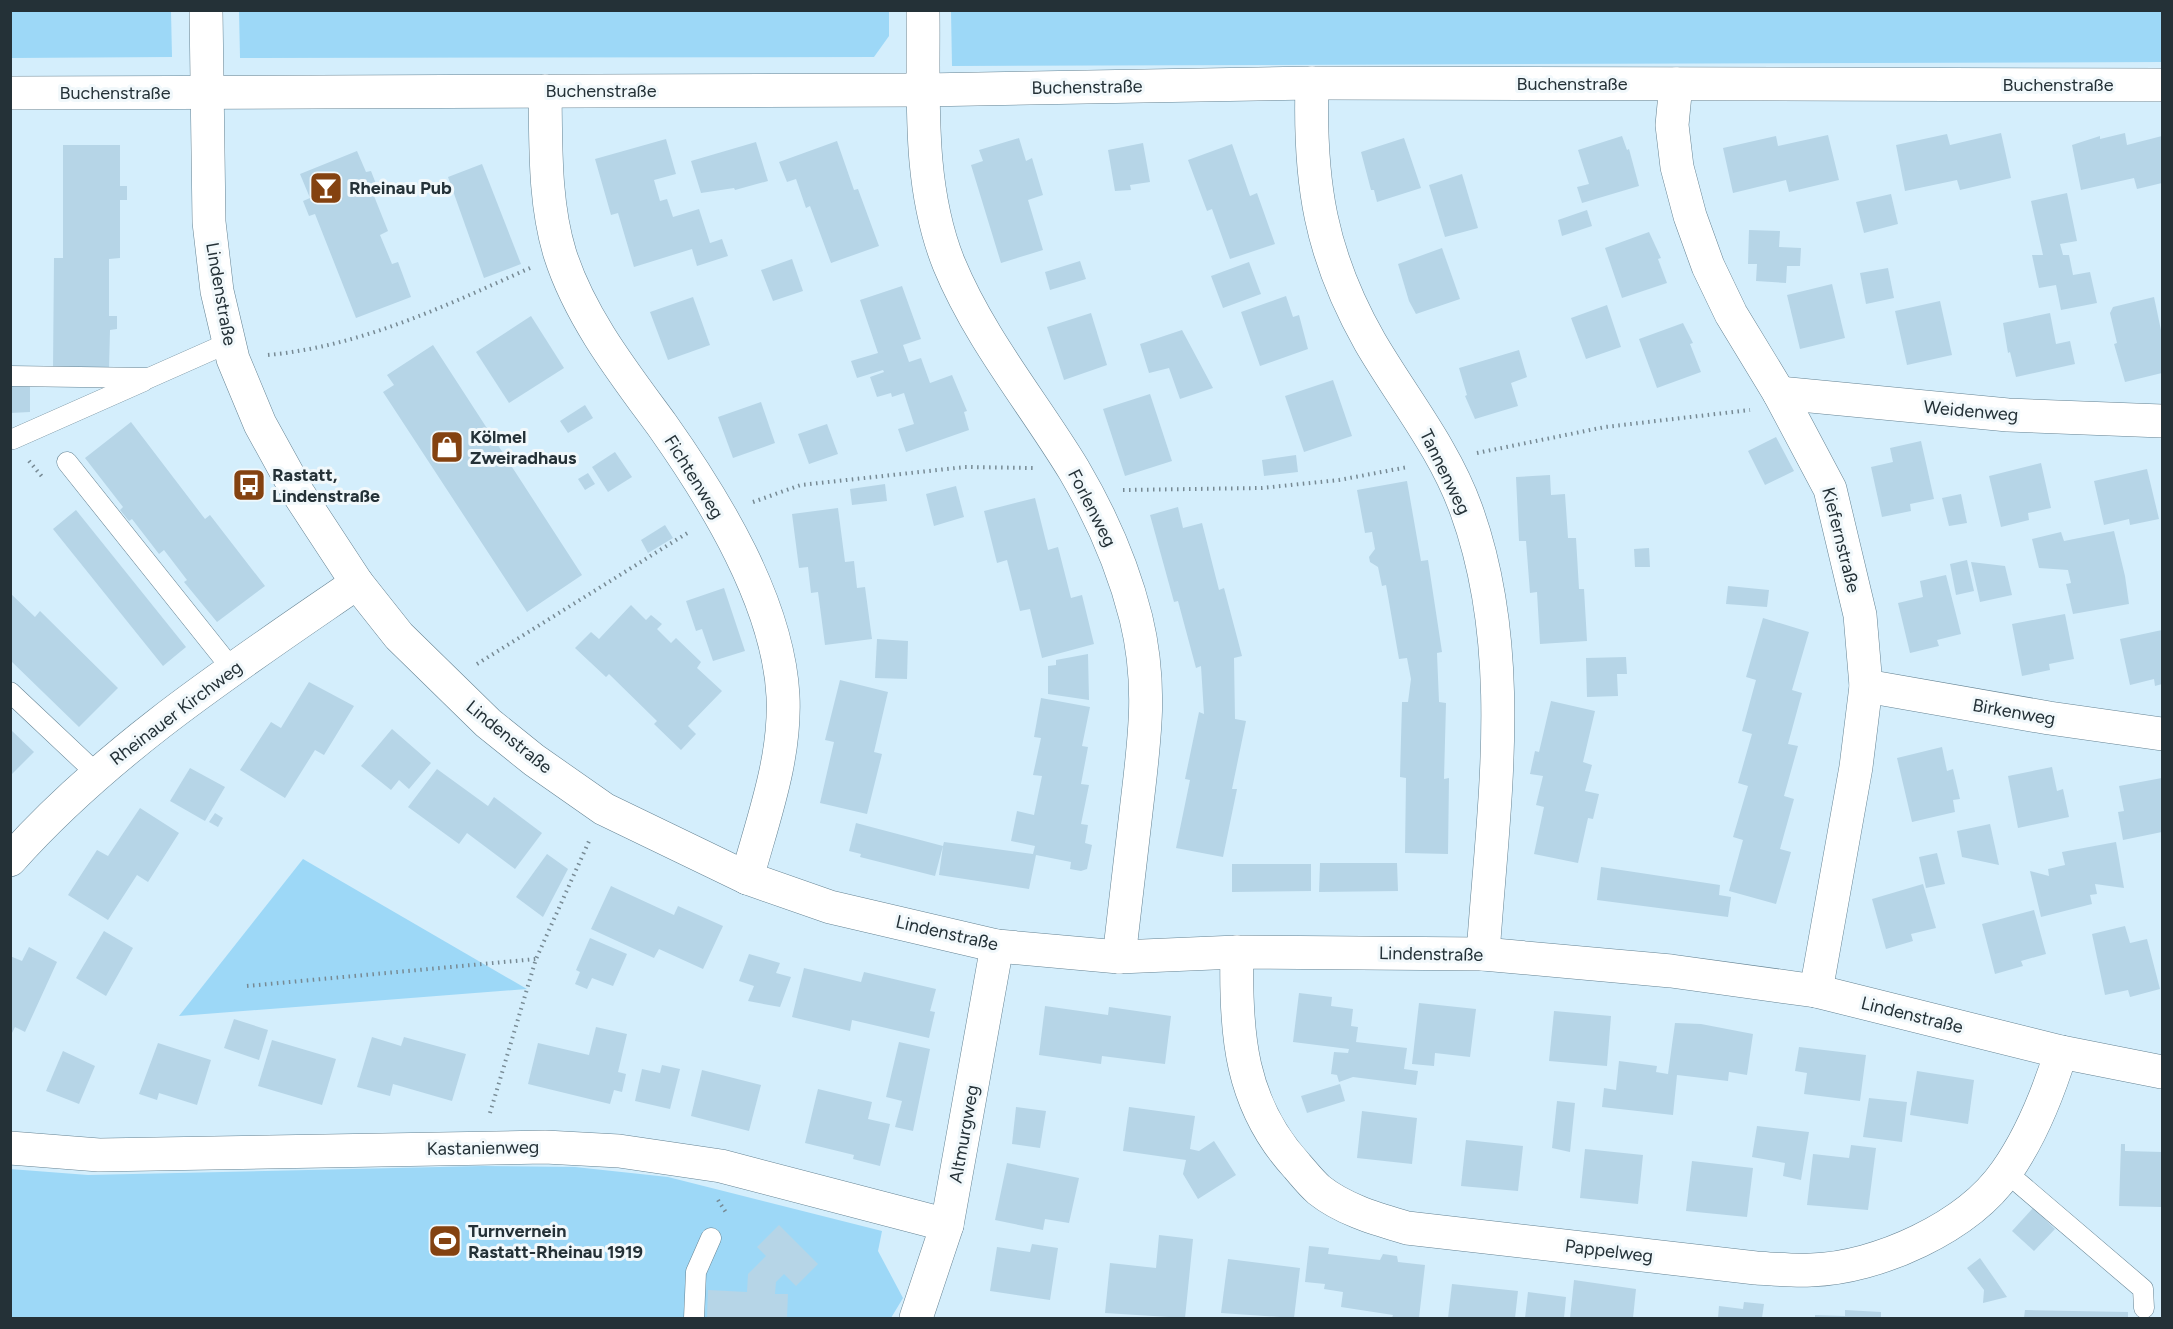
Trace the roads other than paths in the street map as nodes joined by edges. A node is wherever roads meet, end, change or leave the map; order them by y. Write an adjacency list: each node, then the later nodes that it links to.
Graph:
1 (206, 10): 7 (street, Lindenstraße)
2 (923, 10): 6 (street, Forlenweg)
3 (1312, 82): 4 (street, Buchenstraße); 6 (street, Buchenstraße); 27 (street, Tannenweg)
4 (1676, 84): 5 (street, Buchenstraße); 13 (street, Kiefernstraße)
5 (2163, 85)
6 (924, 90): 8 (street, Buchenstraße); 28 (street, Forlenweg)
7 (206, 92): 8 (street, Buchenstraße); 9 (street, Buchenstraße); 10 (street, Lindenstraße)
8 (545, 92): 24 (street, Fichtenweg)
9 (10, 93)
10 (231, 351): 12 (lane); 17 (street, Lindenstraße)
11 (10, 376): 12 (lane)
12 (149, 378): 15 (lane)
13 (1779, 393): 14 (street, Weidenweg); 19 (street, Kiefernstraße)
14 (2163, 421)
15 (13, 439)
16 (67, 462): 18 (lane)
17 (357, 583): 18 (street, Rheinauer Kirchweg); 24 (street, Lindenstraße)
18 (232, 669): 22 (street, Rheinauer Kirchweg)
19 (1866, 686): 21 (street, Birkenweg); 29 (street, Kiefernstraße)
20 (10, 692): 22 (lane)
21 (2163, 734)
22 (96, 773): 23 (street, Rheinauer Kirchweg)
23 (13, 854)
24 (747, 878): 25 (street, Lindenstraße)
25 (997, 946): 28 (street, Lindenstraße); 34 (street, Altmurgweg)
26 (1237, 952): 27 (street, Lindenstraße); 28 (street, Lindenstraße); 33 (street, Pappelweg)
27 (1483, 954): 29 (street, Lindenstraße)
28 (1119, 957)
29 (1816, 991): 30 (street, Lindenstraße)
30 (2061, 1052): 31 (street, Lindenstraße); 33 (street, Pappelweg)
31 (2163, 1072)
32 (10, 1148): 34 (street, Kastanienweg)
33 (2006, 1172): 36 (lane)
34 (947, 1225): 38 (street, Altmurgweg)
35 (711, 1238): 37 (lane)
36 (2144, 1308)
37 (694, 1318)
38 (916, 1318)

